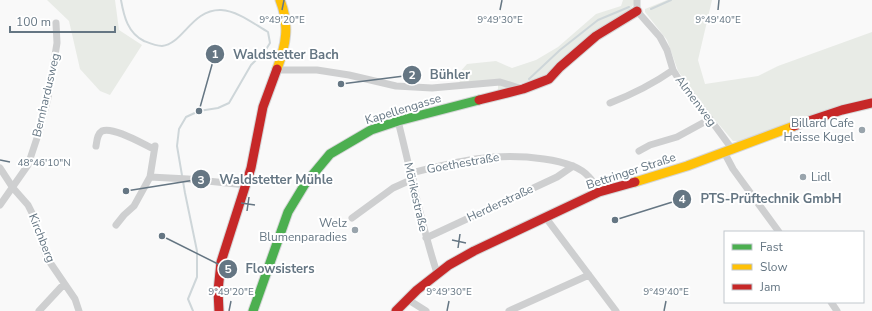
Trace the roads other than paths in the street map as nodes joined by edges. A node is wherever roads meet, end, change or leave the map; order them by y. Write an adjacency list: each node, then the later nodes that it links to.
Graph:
1 (280, 0): 5 (street)
2 (637, 0): 3 (street)
3 (637, 11): 6 (street, Almenweg); 7 (street, Kapellengasse)
4 (56, 23): 20 (street, Bernhardusweg)
5 (278, 70): 7 (street); 19 (street)
6 (673, 70): 8 (street); 10 (street, Almenweg)
7 (523, 89): 11 (street, Kapellengasse)
8 (610, 103)
9 (872, 103): 14 (street, Bettringer Straße)
10 (710, 119): 13 (street); 14 (street, Almenweg)
11 (398, 121): 17 (street, Mörikestraße); 35 (street, Kapellengasse)
12 (96, 146): 18 (street)
13 (640, 151)
14 (728, 151): 21 (street, Bettringer Straße); 26 (street, Almenweg)
15 (573, 166): 17 (street, Goethestraße); 21 (street, Goethestraße); 27 (street, Herderstraße)
16 (0, 168): 20 (street, Kirchberg)
17 (412, 176): 23 (street, Goethestraße); 27 (street, Mörikestraße)
18 (150, 177): 19 (street); 25 (street)
19 (246, 185): 34 (street)
20 (13, 188): 22 (street, Bernhardusweg); 30 (street, Kirchberg)
21 (599, 192): 24 (street, Bettringer Straße)
22 (0, 205)
23 (352, 218)
24 (546, 218): 28 (street, Bettringer Straße); 29 (street)
25 (116, 225)
26 (779, 231)
27 (426, 238): 28 (street, Mörikestraße)
28 (437, 273): 31 (street, Bettringer Straße)
29 (590, 275): 38 (street); 39 (street)
30 (64, 284): 32 (street); 33 (street, Kirchberg)
31 (406, 299): 36 (street, Bettringer Straße); 37 (street)
32 (39, 311)
33 (79, 311)
34 (219, 311)
35 (253, 311)
36 (396, 311)
37 (426, 311)
38 (509, 311)
39 (616, 311)

